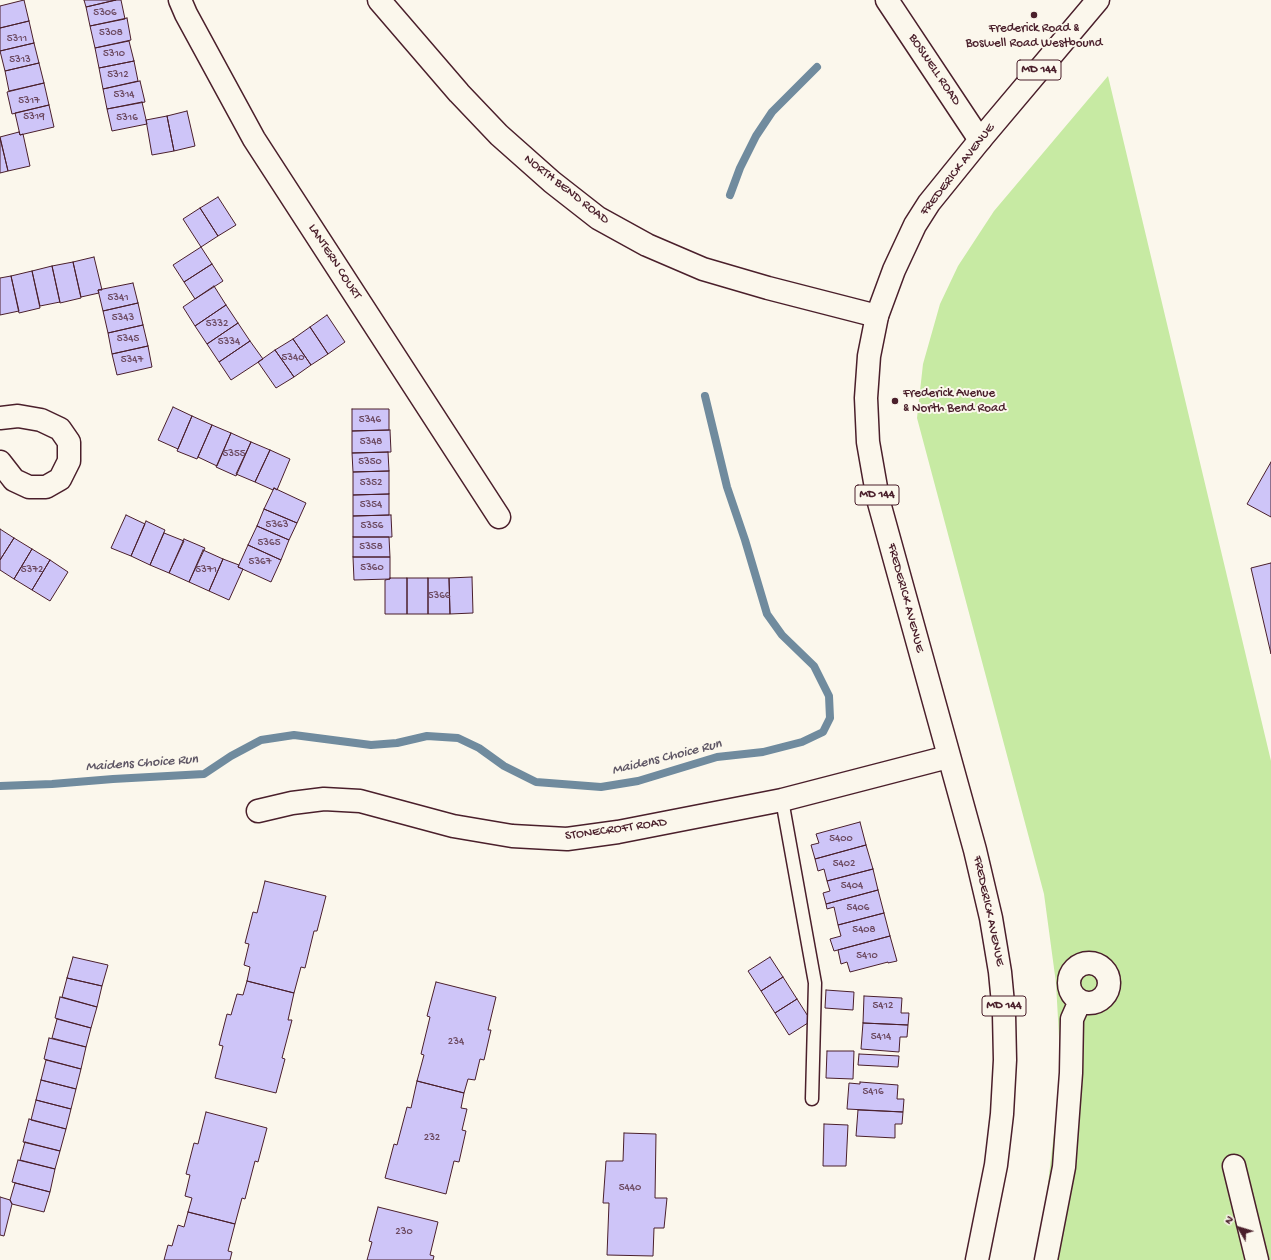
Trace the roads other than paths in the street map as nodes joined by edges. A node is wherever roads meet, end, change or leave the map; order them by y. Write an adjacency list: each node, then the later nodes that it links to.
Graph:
1 (180, 0): 9 (street, LANTERN COURT)
2 (379, 0): 6 (street, NORTH BEND ROAD)
3 (887, 0): 5 (street, BOSWELL ROAD)
4 (1098, 0): 5 (street, FREDERICK AVENUE / MD 144)
5 (980, 140): 6 (street, FREDERICK AVENUE / MD 144)
6 (877, 316): 10 (street, FREDERICK AVENUE / MD 144)
7 (0, 418): 8 (street)
8 (0, 462)
9 (499, 517)
10 (948, 757): 11 (street, STONECROFT ROAD); 16 (street, FREDERICK AVENUE / MD 144)
11 (782, 800): 12 (street, STONECROFT ROAD); 14 (lane)
12 (258, 811)
13 (1080, 1001): 17 (street)
14 (812, 1099)
15 (1234, 1166): 18 (street)
16 (977, 1260)
17 (1046, 1260)
18 (1257, 1260)

